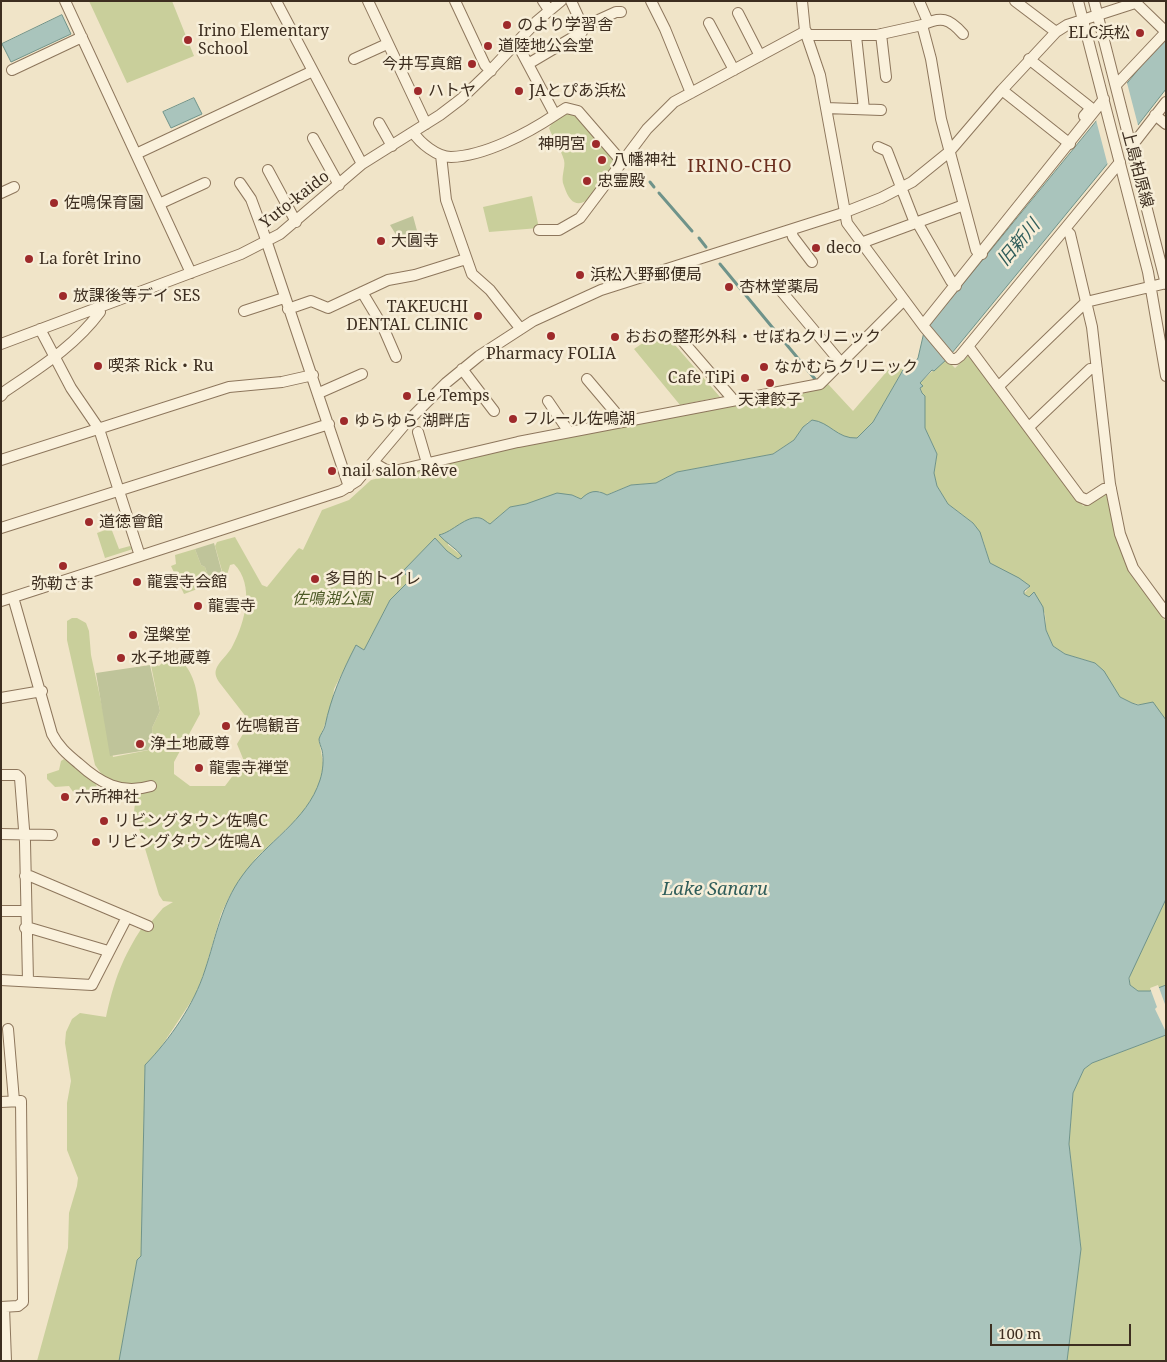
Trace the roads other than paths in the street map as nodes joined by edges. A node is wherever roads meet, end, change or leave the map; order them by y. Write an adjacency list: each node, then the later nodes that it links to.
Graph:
1 (65, 1): 28 (street)
2 (276, 1): 38 (street)
3 (368, 1): 29 (street)
4 (456, 1): 36 (street)
5 (543, 1): 15 (street)
6 (560, 1): 15 (street, Yuto-kaido)
7 (571, 1): 22 (street)
8 (651, 1): 42 (street)
9 (802, 1): 24 (street)
10 (919, 1): 20 (street)
11 (1015, 1): 23 (street)
12 (1078, 1): 19 (street, 上島柏原線)
13 (1094, 1): 18 (street, 上島柏原線)
14 (1135, 2): 18 (street); 40 (street)
15 (549, 10): 30 (street, Yuto-kaido)
16 (621, 12): 22 (street)
17 (738, 13): 31 (street)
18 (1097, 15): 19 (street); 40 (street, 上島柏原線)
19 (1083, 20): 23 (street); 43 (street, 上島柏原線)
20 (925, 23): 25 (street); 26 (street); 59 (street)
21 (709, 24): 37 (street)
22 (583, 27): 34 (street)
23 (1056, 32): 33 (street)
24 (806, 33): 27 (street); 31 (street); 45 (street)
25 (881, 34): 27 (street); 39 (street)
26 (963, 34)
27 (856, 36): 46 (street)
28 (82, 37): 35 (street); 60 (street)
29 (387, 44): 32 (street); 51 (street)
30 (515, 44): 34 (street); 36 (street, Yuto-kaido)
31 (760, 56): 37 (street)
32 (354, 59)
33 (1030, 59): 41 (street); 55 (street)
34 (528, 64): 48 (street)
35 (12, 70)
36 (491, 70): 51 (street, Yuto-kaido)
37 (734, 70): 42 (street)
38 (313, 71): 60 (street); 64 (street)
39 (886, 77)
40 (1116, 87): 56 (street, 上島柏原線)
41 (1002, 90): 55 (street); 59 (street)
42 (691, 93): 63 (street)
43 (1104, 102): 55 (street); 62 (street, 上島柏原線)
44 (1166, 102): 49 (street)
45 (826, 108): 46 (street); 74 (street)
46 (864, 109): 47 (street)
47 (881, 110)
48 (555, 114): 61 (street); 63 (street)
49 (1155, 115): 52 (street); 56 (street)
50 (379, 123): 57 (street)
51 (426, 124): 53 (street, Yuto-kaido)
52 (1166, 124)
53 (413, 132): 57 (street, Yuto-kaido); 61 (street)
54 (313, 138): 68 (street)
55 (1067, 142): 82 (street)
56 (1131, 144): 86 (street, 上島柏原線)
57 (392, 146): 64 (street, Yuto-kaido)
58 (878, 147): 70 (street)
59 (949, 152): 70 (street); 73 (street)
60 (136, 154): 72 (street)
61 (441, 155): 83 (street)
62 (1119, 159): 77 (street); 89 (street, 上島柏原線)
63 (623, 163): 78 (street)
64 (362, 164): 68 (street, Yuto-kaido)
65 (268, 170): 75 (street)
66 (204, 183): 72 (street)
67 (240, 183): 80 (street)
68 (339, 185): 75 (street, Yuto-kaido)
69 (14, 187): 71 (street)
70 (902, 188): 74 (street); 76 (street)
71 (1, 193)
72 (159, 204): 85 (street)
73 (964, 205): 76 (street); 82 (street)
74 (844, 212): 79 (street); 81 (street)
75 (296, 222): 80 (street, Yuto-kaido)
76 (916, 222): 81 (street); 88 (street)
77 (1065, 229): 93 (street); 102 (street)
78 (539, 230)
79 (791, 230): 84 (street); 98 (street)
80 (266, 242): 85 (street, Yuto-kaido); 91 (street)
81 (861, 243): 92 (street)
82 (982, 254): 88 (street)
83 (466, 259): 90 (street); 98 (street)
84 (812, 262)
85 (191, 273): 94 (street, Yuto-kaido)
86 (1166, 283): 89 (street)
87 (777, 286): 105 (street)
88 (956, 286): 97 (street)
89 (1152, 287): 93 (street); 110 (street, 上島柏原線)
90 (362, 292): 95 (street); 103 (street)
91 (284, 298): 95 (street); 96 (street)
92 (904, 300): 97 (street); 105 (street)
93 (1086, 302): 106 (street); 112 (street)
94 (98, 307): 99 (street, Yuto-kaido); 104 (street)
95 (288, 309): 108 (street)
96 (244, 311)
97 (924, 327): 102 (street)
98 (520, 328): 107 (street)
99 (40, 329): 101 (street, Yuto-kaido); 104 (street)
100 (680, 338): 116 (street)
101 (1, 344)
102 (968, 346): 112 (street)
103 (396, 357)
104 (54, 359): 114 (street); 121 (street)
105 (842, 364): 116 (street)
106 (1097, 368): 120 (street); 128 (street)
107 (462, 369): 117 (street); 125 (street)
108 (313, 374): 113 (street); 121 (street)
109 (362, 374): 113 (street)
110 (1166, 376)
111 (587, 379): 118 (street)
112 (999, 386): 120 (street)
113 (319, 393): 119 (street)
114 (1, 396)
115 (548, 401): 123 (street)
116 (732, 401): 118 (street)
117 (494, 411)
118 (620, 422): 123 (street)
119 (330, 424): 127 (street); 129 (street)
120 (1029, 427): 128 (street)
121 (99, 429): 124 (street); 129 (street)
122 (418, 432): 126 (street)
123 (569, 432): 126 (street)
124 (1, 460)
125 (374, 463): 126 (street); 127 (street)
126 (427, 463)
127 (349, 487): 131 (street)
128 (1111, 488): 134 (street)
129 (119, 491): 130 (street); 131 (street)
130 (1, 528)
131 (140, 556): 132 (street)
132 (12, 597): 133 (street); 135 (street)
133 (1, 600)
134 (1166, 613)
135 (42, 691): 136 (street); 138 (street)
136 (1, 698)
137 (1, 775): 140 (street)
138 (151, 786)
139 (1, 834): 140 (street)
140 (24, 834): 141 (street); 142 (street)
141 (52, 835)
142 (25, 876): 144 (street); 145 (street)
143 (1, 911): 144 (street)
144 (25, 911): 147 (street)
145 (127, 917): 146 (street); 148 (street)
146 (148, 926)
147 (25, 928): 148 (street); 150 (street)
148 (108, 951): 150 (street)
149 (1, 980): 150 (street)
150 (28, 981)
151 (8, 1029): 152 (street)
152 (14, 1101): 153 (street); 154 (street)
153 (1, 1102)
154 (2, 1307): 155 (street)
155 (6, 1361)

